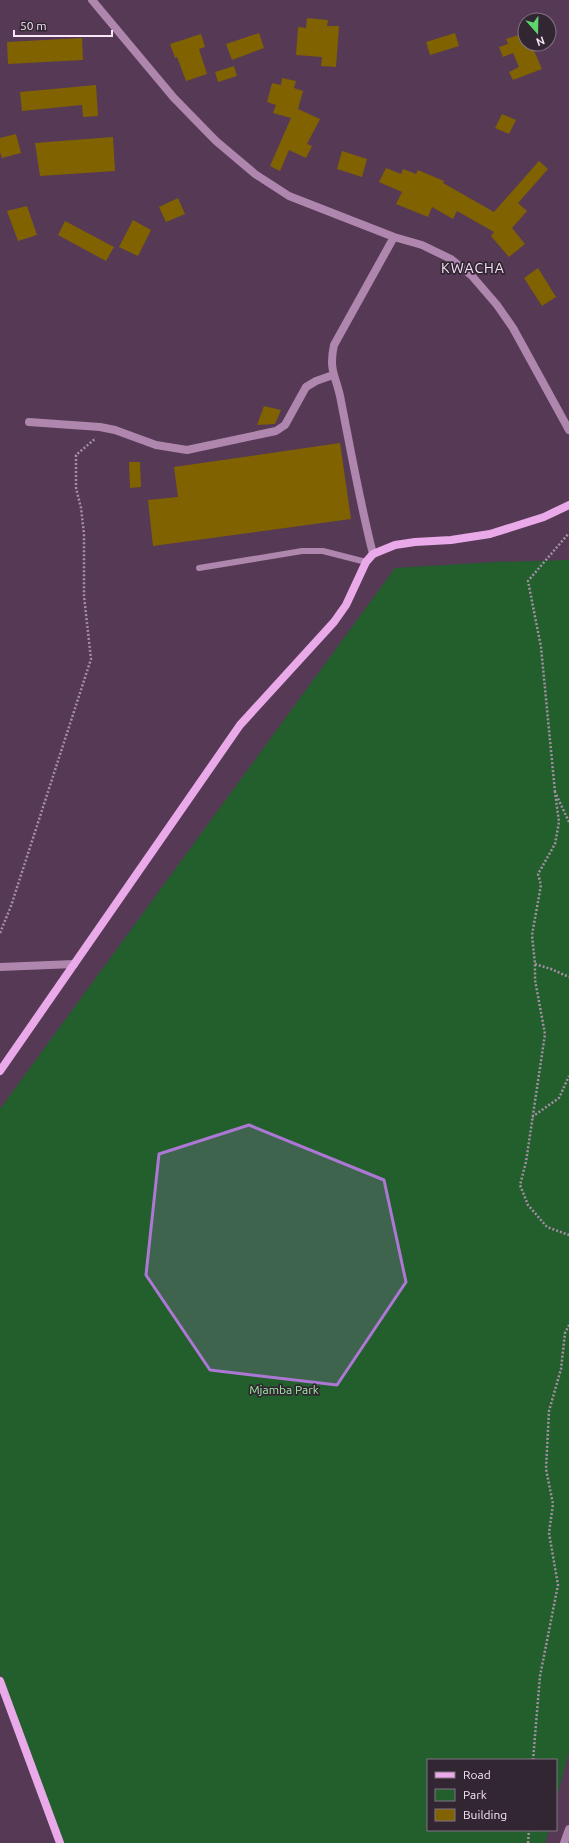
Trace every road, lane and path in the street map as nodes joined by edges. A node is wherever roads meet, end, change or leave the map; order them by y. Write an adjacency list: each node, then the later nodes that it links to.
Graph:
1 (92, 0): 2 (street)
2 (394, 236): 3 (street); 6 (street)
3 (332, 375): 5 (street); 9 (street)
4 (29, 422): 5 (street)
5 (107, 428): 14 (path)
6 (569, 430)
7 (569, 505): 9 (main road)
8 (569, 533): 12 (path)
9 (373, 554): 10 (main road)
10 (366, 562): 11 (lane); 15 (main road)
11 (199, 568)
12 (555, 792): 13 (path); 16 (path)
13 (569, 822)
14 (0, 933)
15 (74, 964): 17 (street); 19 (main road)
16 (535, 964): 18 (path); 21 (path)
17 (0, 967)
18 (569, 977)
19 (0, 1071)
20 (569, 1076): 21 (path)
21 (532, 1117): 22 (path)
22 (569, 1235)
23 (569, 1325): 25 (path)
24 (0, 1681): 28 (main road)
25 (533, 1759)
26 (569, 1829): 30 (street)
27 (529, 1831): 29 (path)
28 (60, 1843)
29 (528, 1843)
30 (564, 1843)

